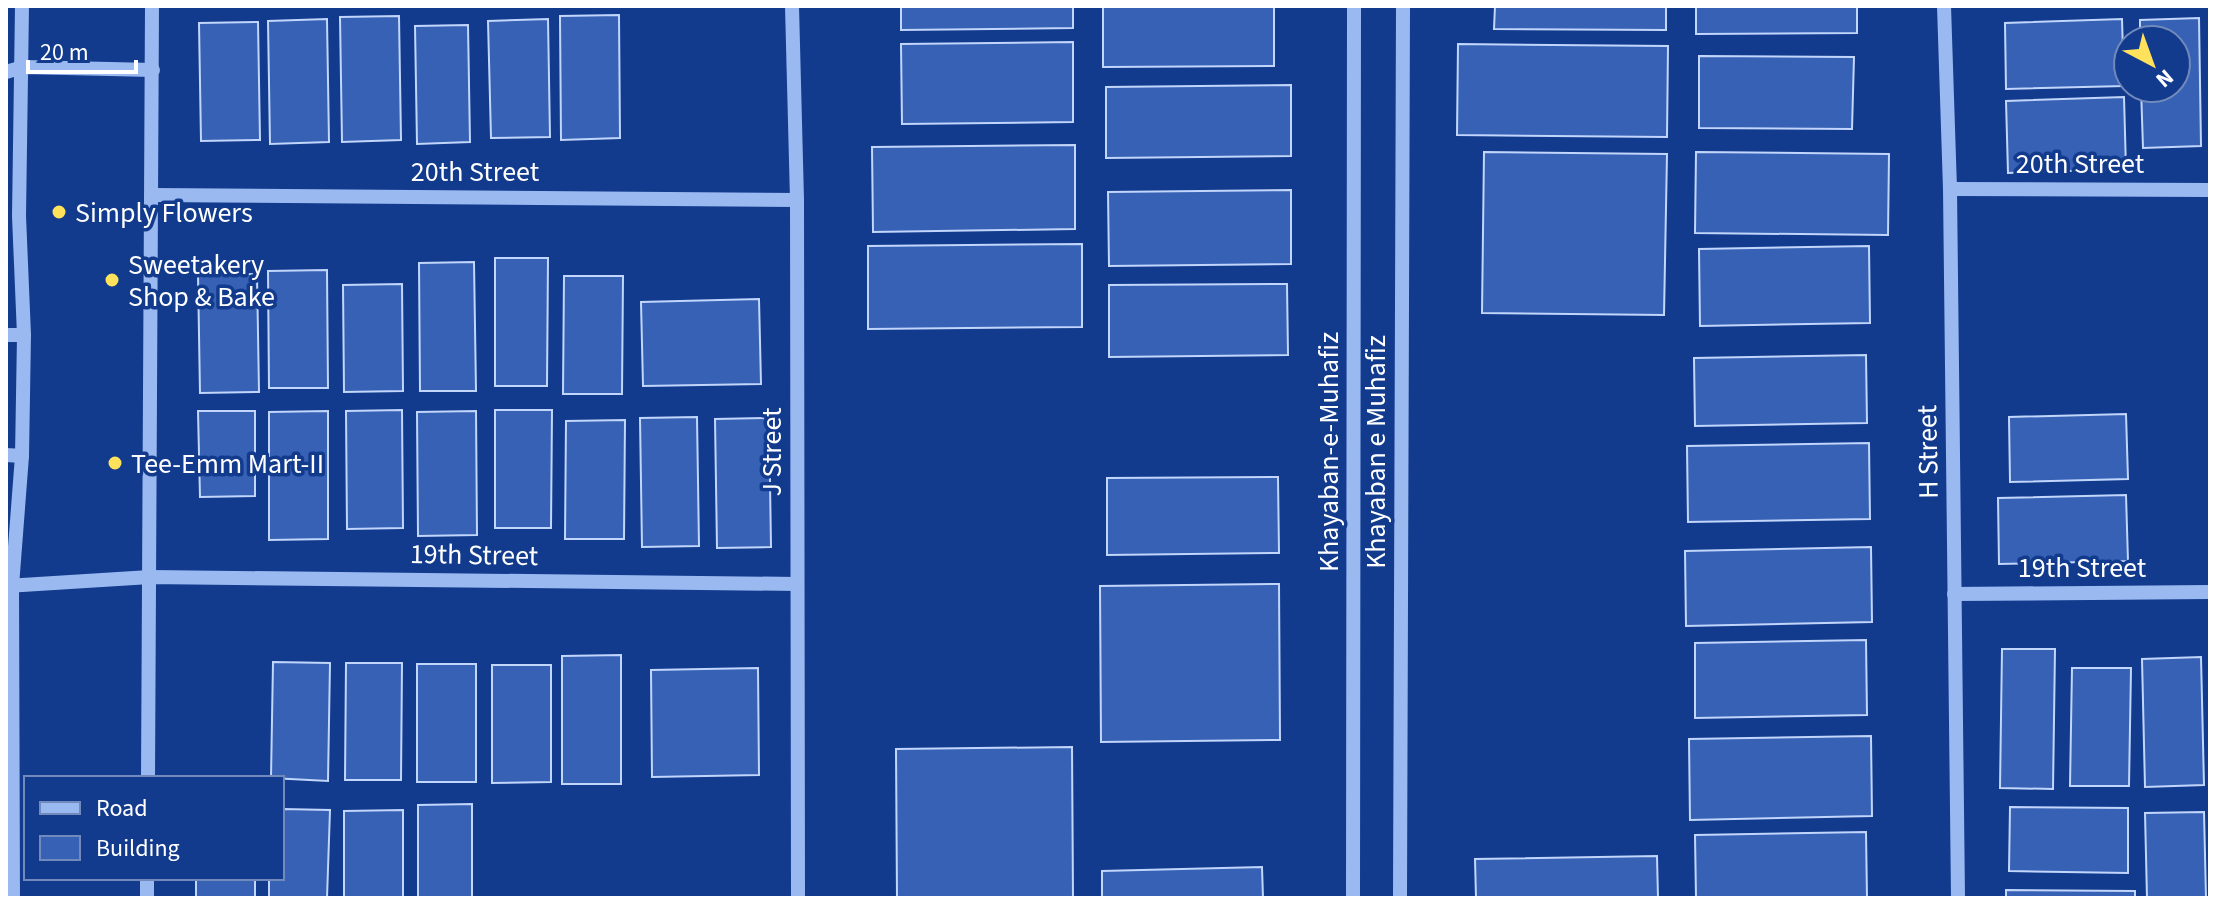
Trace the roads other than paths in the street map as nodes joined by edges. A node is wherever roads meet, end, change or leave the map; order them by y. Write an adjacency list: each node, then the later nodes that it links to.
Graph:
1 (22, 6): 8 (street)
2 (152, 6): 9 (street)
3 (792, 6): 14 (street, J Street)
4 (1354, 6): 30 (street, Khayaban-e-Muhafiz)
5 (1403, 6): 31 (street, Khayaban e Muhafiz)
6 (1944, 6): 11 (street, H Street)
7 (6, 60): 8 (street)
8 (23, 67): 9 (street); 10 (street); 15 (street)
9 (153, 70): 13 (street)
10 (6, 72)
11 (1950, 189): 12 (street, 20th Street); 24 (street, H Street)
12 (2210, 190)
13 (153, 195): 14 (street, 20th Street); 20 (street)
14 (797, 200): 21 (street, J Street)
15 (13, 216): 17 (street)
16 (6, 335): 17 (street)
17 (24, 335): 19 (street)
18 (6, 455): 19 (street)
19 (22, 456): 22 (street)
20 (150, 577): 21 (street, 19th Street); 22 (street, 19th Street); 26 (street)
21 (797, 584): 29 (street, J Street)
22 (9, 586): 25 (street)
23 (2210, 592): 24 (street, 19th Street)
24 (1954, 594): 32 (street, H Street)
25 (9, 716): 27 (street)
26 (148, 776)
27 (9, 841): 28 (street)
28 (13, 898)
29 (798, 898)
30 (1353, 898)
31 (1400, 898)
32 (1958, 898)

